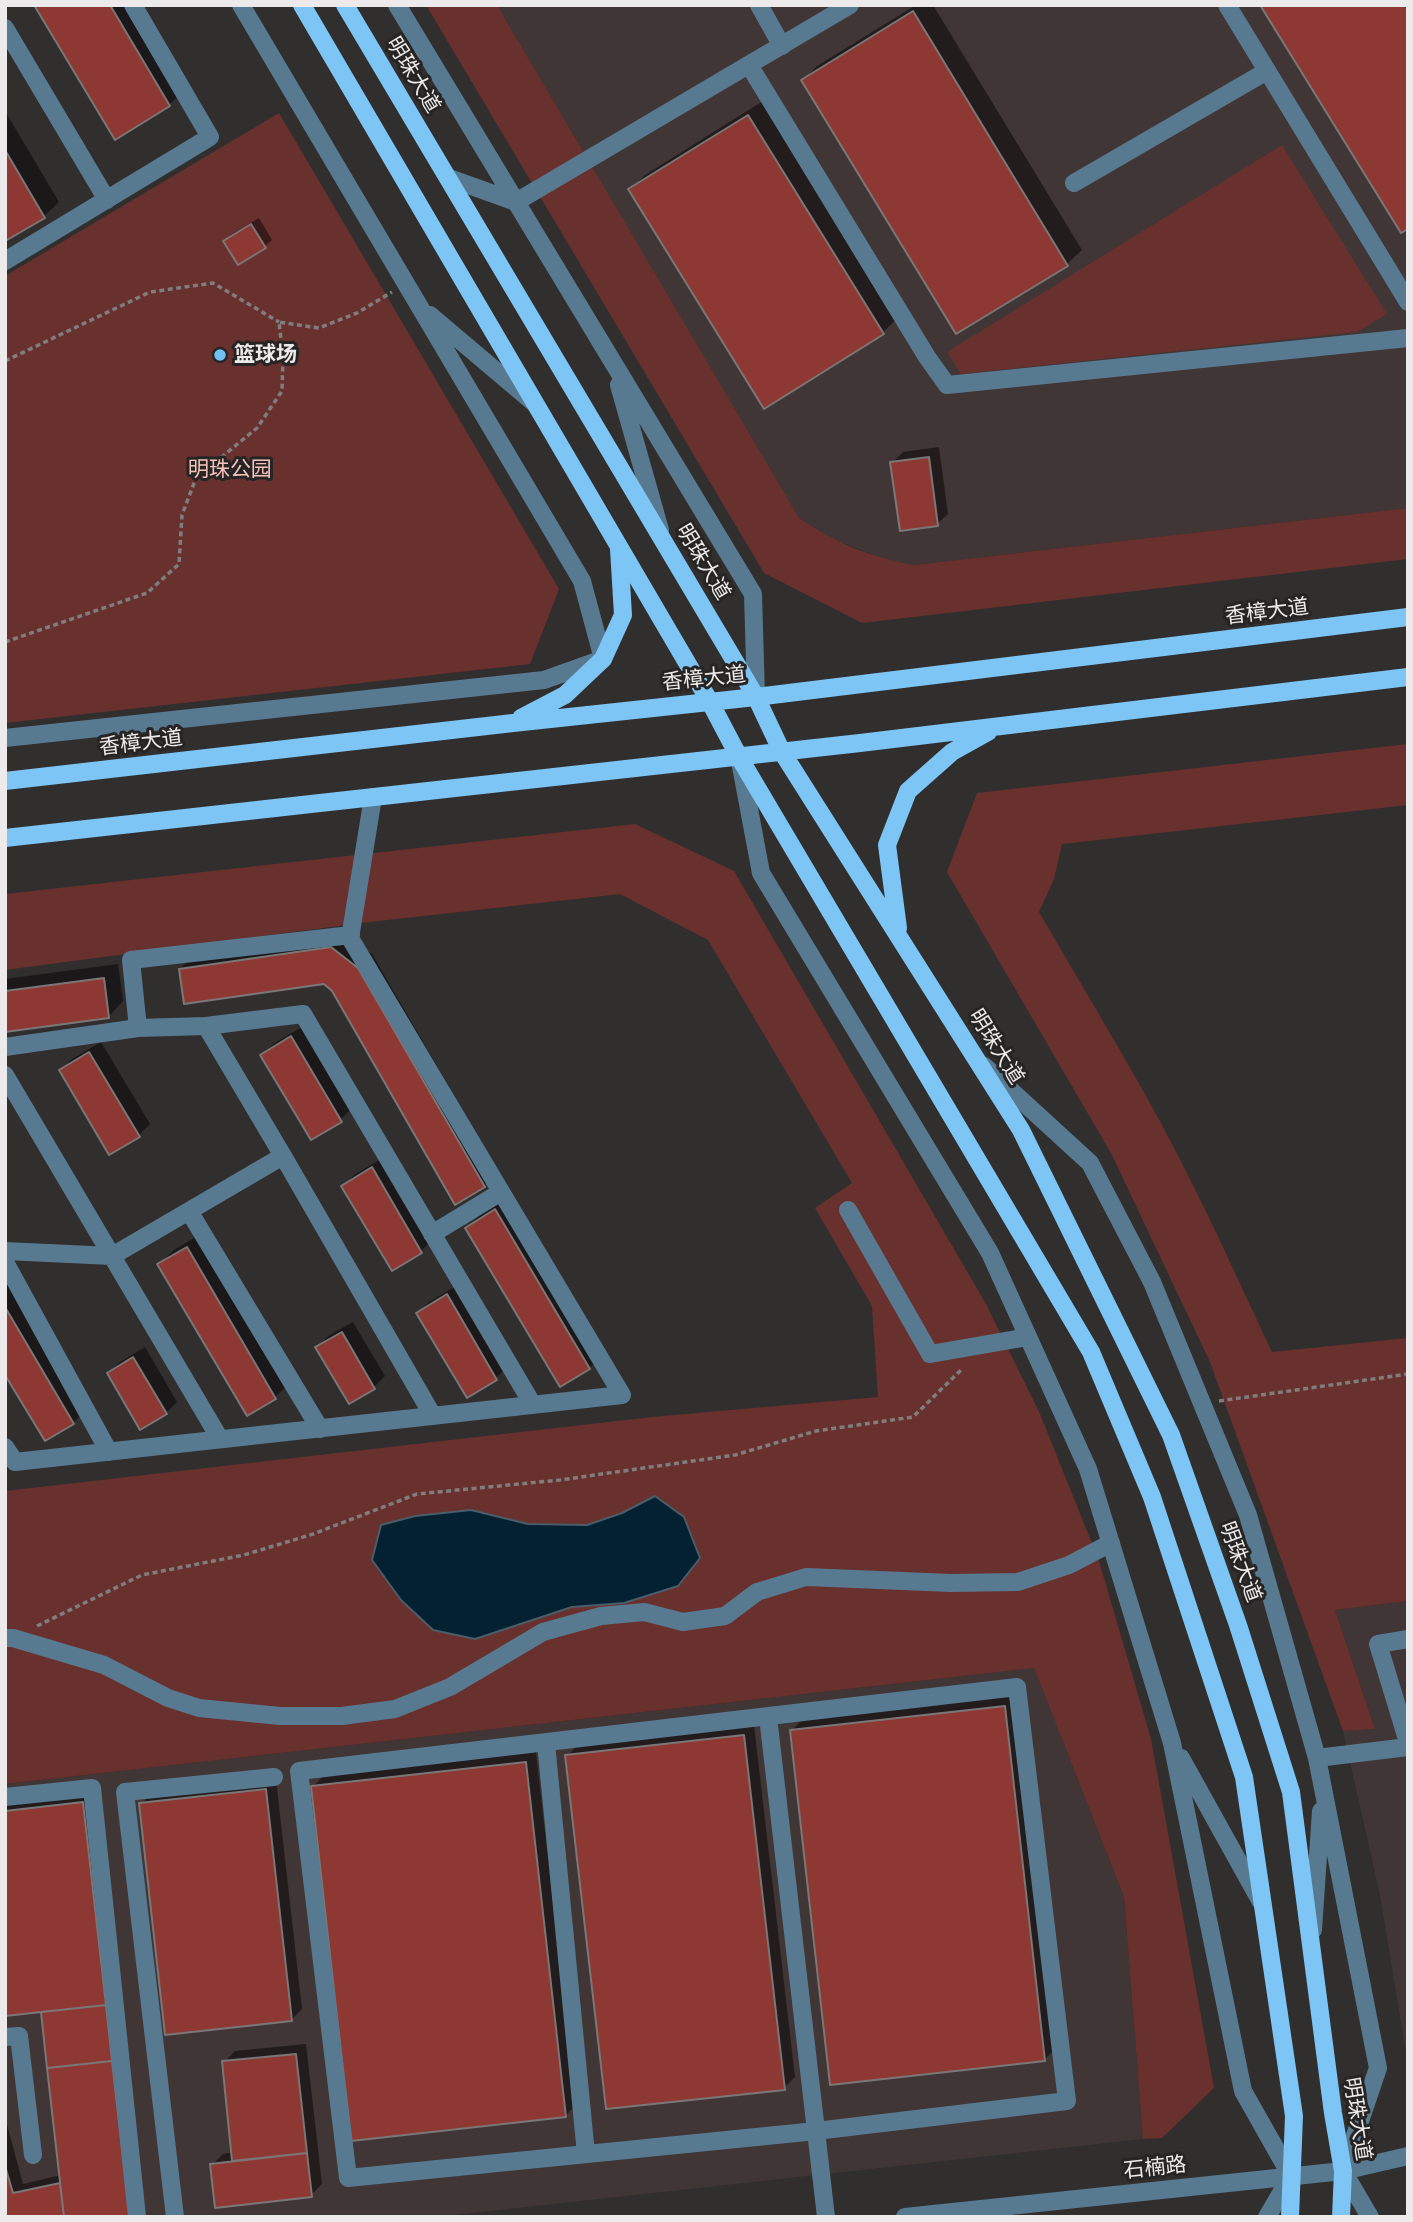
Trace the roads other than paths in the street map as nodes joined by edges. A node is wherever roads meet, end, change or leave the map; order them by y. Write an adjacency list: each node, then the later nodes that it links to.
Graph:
1 (133, 5): 15 (street)
2 (241, 5): 19 (street)
3 (302, 5): 22 (main road)
4 (345, 5): 13 (main road, 明珠大道)
5 (397, 5): 16 (street)
6 (759, 5): 10 (street)
7 (850, 5): 10 (street)
8 (1227, 5): 12 (street)
9 (5, 28): 15 (street)
10 (782, 46): 11 (street)
11 (749, 65): 16 (street); 20 (street)
12 (1267, 71): 14 (street); 18 (street)
13 (449, 178): 16 (street); 23 (main road, 明珠大道)
14 (1074, 183)
15 (107, 200): 17 (street)
16 (516, 202): 21 (street)
17 (5, 261)
18 (1408, 302)
19 (419, 306): 22 (street); 26 (street)
20 (1408, 338)
21 (613, 362): 23 (street); 28 (street)
22 (537, 405): 24 (main road)
23 (663, 540): 28 (main road, 明珠大道)
24 (619, 546): 26 (main road); 29 (main road)
25 (1408, 617): 28 (main road, 香樟大道)
26 (603, 659): 30 (main road); 32 (street)
27 (1408, 677): 31 (main road)
28 (756, 697): 29 (main road, 香樟大道); 33 (main road, 明珠大道)
29 (710, 702): 30 (main road, 香樟大道); 34 (main road)
30 (513, 723): 35 (main road, 香樟大道)
31 (997, 727): 33 (main road); 39 (main road)
32 (5, 738)
33 (782, 752): 34 (main road); 39 (main road, 明珠大道)
34 (739, 757): 36 (main road); 53 (street); 71 (main road)
35 (5, 781)
36 (373, 797): 37 (main road); 38 (street)
37 (5, 838)
38 (351, 935): 41 (street); 46 (street)
39 (898, 935): 43 (main road, 明珠大道)
40 (206, 1026): 41 (street); 45 (street); 49 (street)
41 (138, 1028): 42 (street)
42 (5, 1047)
43 (977, 1060): 67 (street); 72 (main road, 明珠大道)
44 (5, 1075): 51 (street)
45 (283, 1156): 48 (street); 55 (street)
46 (501, 1192): 49 (street); 54 (street)
47 (848, 1210): 53 (street)
48 (189, 1211): 51 (street); 56 (street)
49 (432, 1234): 54 (street)
50 (5, 1251): 51 (street)
51 (112, 1256): 57 (street)
52 (5, 1262): 59 (street)
53 (1028, 1337): 60 (street)
54 (533, 1405): 55 (street)
55 (433, 1416): 56 (street)
56 (320, 1429): 57 (street)
57 (220, 1440): 59 (street)
58 (5, 1447): 59 (street)
59 (109, 1452)
60 (1111, 1543): 61 (street); 65 (street)
61 (9, 1638)
62 (1408, 1639): 66 (street)
63 (768, 1717): 64 (street); 74 (street); 74 (street)
64 (547, 1743): 75 (street); 75 (street)
65 (1172, 1743): 71 (street); 79 (street)
66 (1408, 1744): 67 (street)
67 (1317, 1758): 69 (street)
68 (274, 1777): 82 (street)
69 (1323, 1786): 72 (street); 78 (street)
70 (5, 1797): 81 (street)
71 (1263, 1904): 79 (main road)
72 (1312, 1955): 78 (main road, 明珠大道)
73 (5, 2037): 76 (street)
74 (816, 2131): 75 (street); 83 (street)
75 (586, 2154)
76 (33, 2155)
77 (1408, 2155): 78 (street, 石楠路)
78 (1343, 2171): 79 (street, 石楠路); 87 (main road, 明珠大道); 88 (street)
79 (1292, 2176): 80 (street, 石楠路); 85 (street); 86 (main road)
80 (973, 2213): 84 (street, 石楠路)
81 (137, 2217)
82 (175, 2217)
83 (826, 2217)
84 (905, 2217)
85 (1267, 2217)
86 (1290, 2217)
87 (1341, 2217)
88 (1370, 2217)

